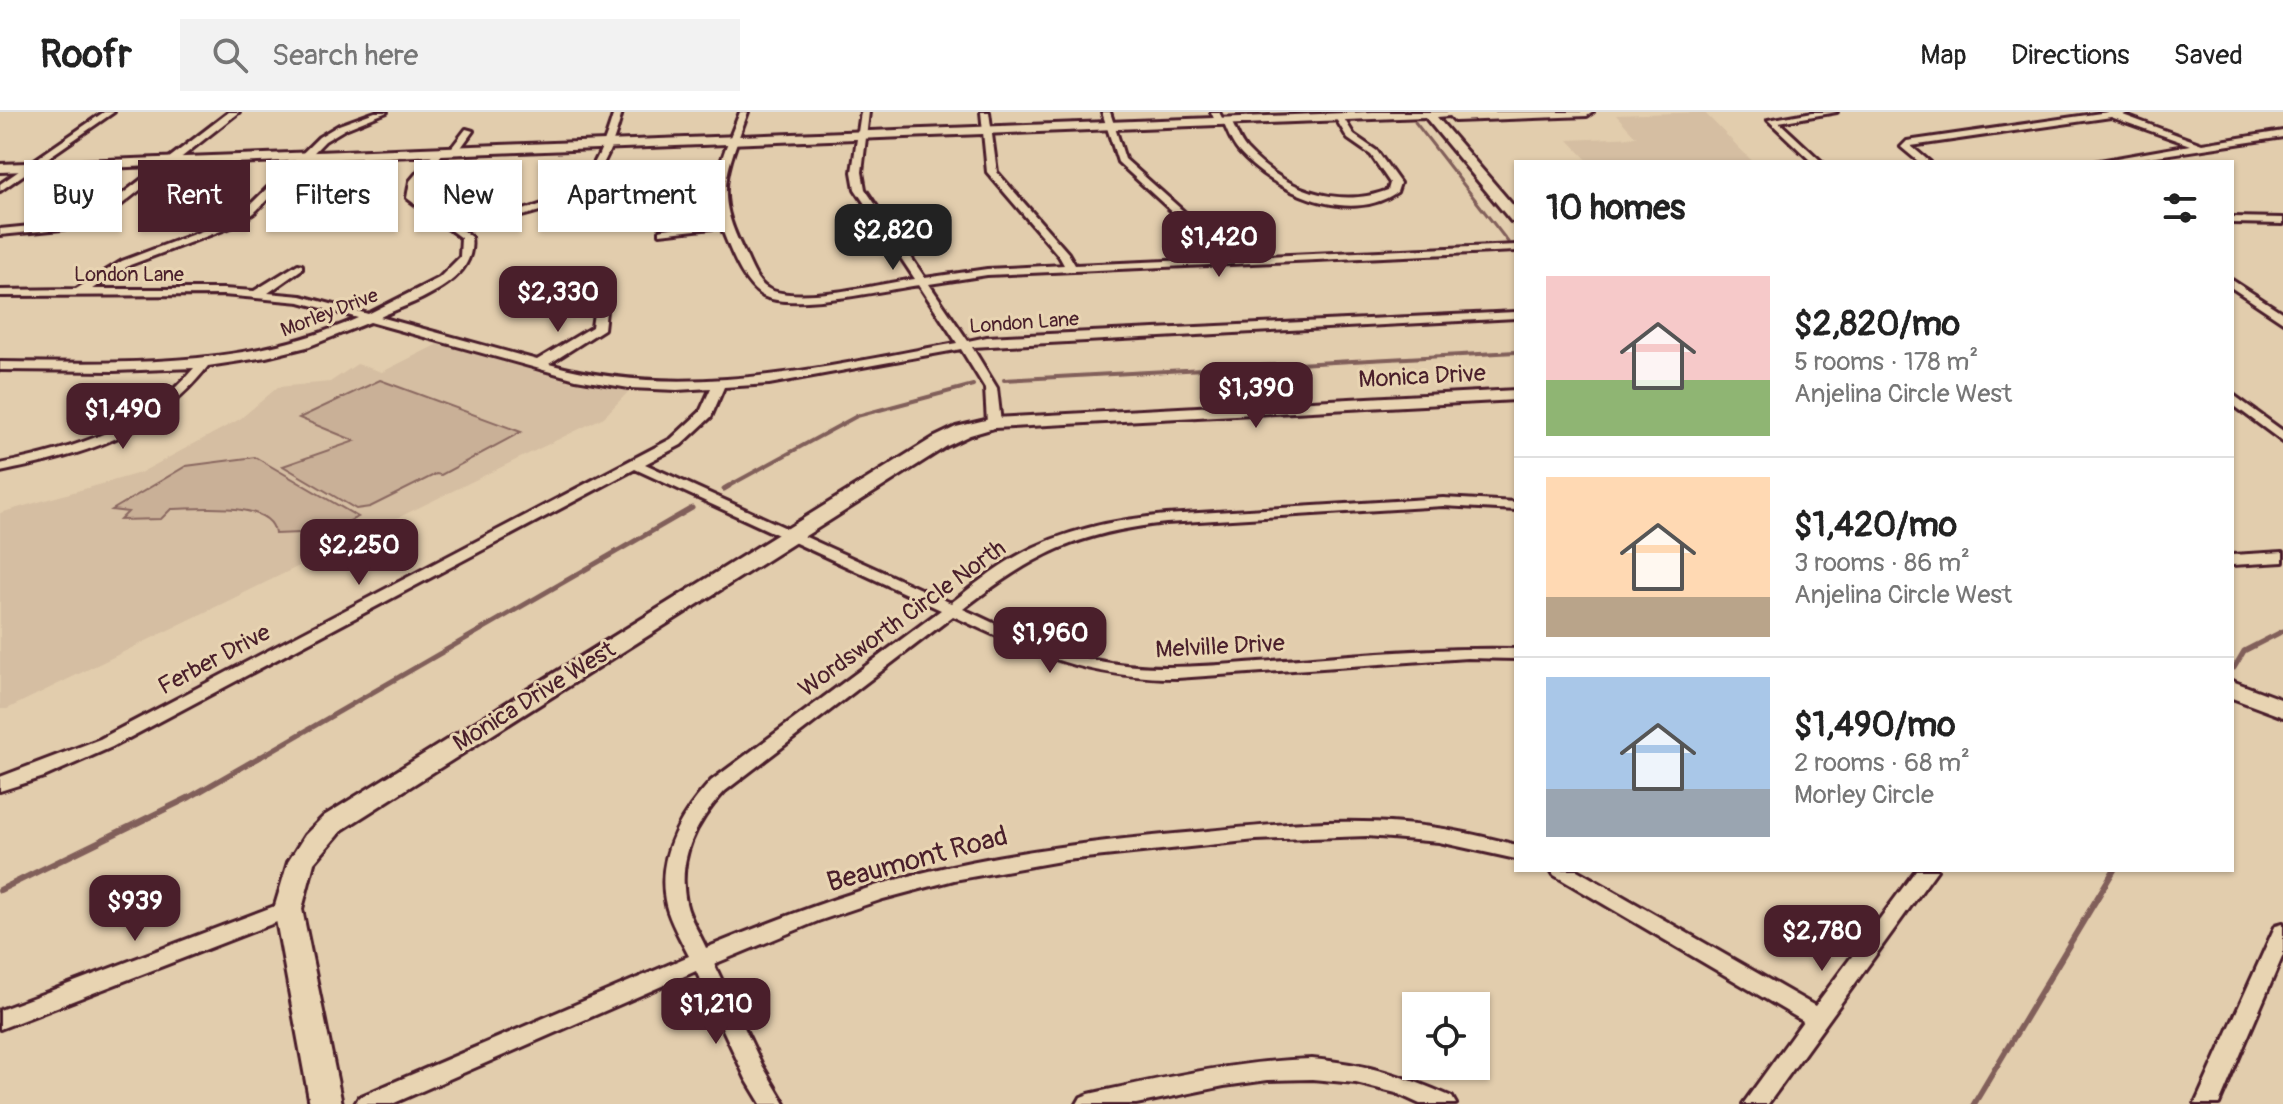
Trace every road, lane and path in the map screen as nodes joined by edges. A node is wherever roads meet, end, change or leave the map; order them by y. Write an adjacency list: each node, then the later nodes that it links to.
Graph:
1 (110, 112): 27 (street)
2 (235, 112): 28 (street)
3 (383, 112): 26 (street)
4 (618, 112): 22 (street)
5 (744, 112): 21 (street)
6 (865, 112): 20 (street)
7 (985, 112): 18 (street)
8 (1106, 112): 16 (street)
9 (1467, 112): 13 (main road)
10 (1587, 112): 13 (main road)
11 (1833, 112): 31 (street)
12 (2117, 113): 23 (street); 32 (street)
13 (1428, 114): 15 (main road); 40 (main road)
14 (1221, 119): 15 (main road); 15 (street); 16 (main road)
15 (1340, 119)
16 (1111, 127): 18 (main road); 49 (street)
17 (469, 131): 24 (street)
18 (987, 132): 20 (main road); 51 (street)
19 (2283, 134): 23 (street)
20 (861, 136): 21 (main road); 52 (street)
21 (734, 141): 22 (main road); 44 (street)
22 (604, 146): 24 (main road); 39 (street)
23 (2206, 146): 33 (street)
24 (454, 151): 25 (main road)
25 (439, 152): 26 (main road); 30 (street)
26 (305, 157): 29 (main road); 55 (street)
27 (40, 160)
28 (170, 160)
29 (203, 160)
30 (432, 160)
31 (1815, 160)
32 (1922, 160)
33 (2112, 160)
34 (24, 167): 35 (main road)
35 (0, 168)
36 (24, 171): 38 (street)
37 (138, 186): 46 (street)
38 (0, 188)
39 (522, 210)
40 (1514, 216)
41 (2234, 220): 42 (street)
42 (2265, 220): 43 (street); 45 (street)
43 (2283, 221)
44 (726, 223): 52 (street)
45 (2283, 231)
46 (0, 232)
47 (459, 232): 59 (street, Morley Drive)
48 (1514, 248): 49 (street)
49 (1219, 261): 51 (street)
50 (298, 267): 56 (street)
51 (1071, 268): 52 (street)
52 (919, 281): 61 (street)
53 (2234, 284): 60 (street)
54 (0, 293): 55 (street, London Lane)
55 (78, 293): 56 (street, London Lane)
56 (258, 294): 59 (street, London Lane)
57 (583, 303): 63 (street)
58 (1514, 315): 61 (street, London Lane)
59 (371, 316): 62 (street, Morley Drive); 63 (street, London Lane)
60 (2283, 318)
61 (963, 345): 65 (street, London Lane); 68 (street)
62 (203, 364): 64 (street, Morley Drive); 71 (street)
63 (540, 364): 65 (street, London Lane)
64 (0, 366)
65 (719, 384): 70 (street, Ferber Drive)
66 (1514, 395): 68 (main road, Monica Drive)
67 (2234, 400): 69 (street)
68 (994, 423): 73 (main road, Monica Drive West)
69 (2283, 438)
70 (634, 464): 73 (street, Melville Drive); 80 (street, Ferber Drive)
71 (0, 468)
72 (1514, 506): 76 (street, Wordsworth Circle North)
73 (790, 535): 76 (street, Melville Drive); 84 (main road, Monica Drive West)
74 (2283, 557): 75 (street)
75 (2234, 558)
76 (953, 608): 77 (street, Melville Drive); 86 (street, Wordsworth Circle North)
77 (1514, 654)
78 (2234, 690): 79 (main road)
79 (2283, 709)
80 (0, 784)
81 (1514, 852): 86 (street, Beaumont Road)
82 (1564, 872): 87 (street)
83 (1926, 872): 87 (street)
84 (288, 909): 88 (street); 89 (main road, Monica Drive West)
85 (2283, 931): 95 (street)
86 (701, 960): 90 (street, Beaumont Road); 91 (street, Wordsworth Circle North)
87 (1817, 1018): 94 (street)
88 (0, 1020)
89 (326, 1104)
90 (367, 1104)
91 (773, 1104)
92 (1089, 1104): 93 (street)
93 (1444, 1104)
94 (1755, 1104)
95 (2207, 1104)

